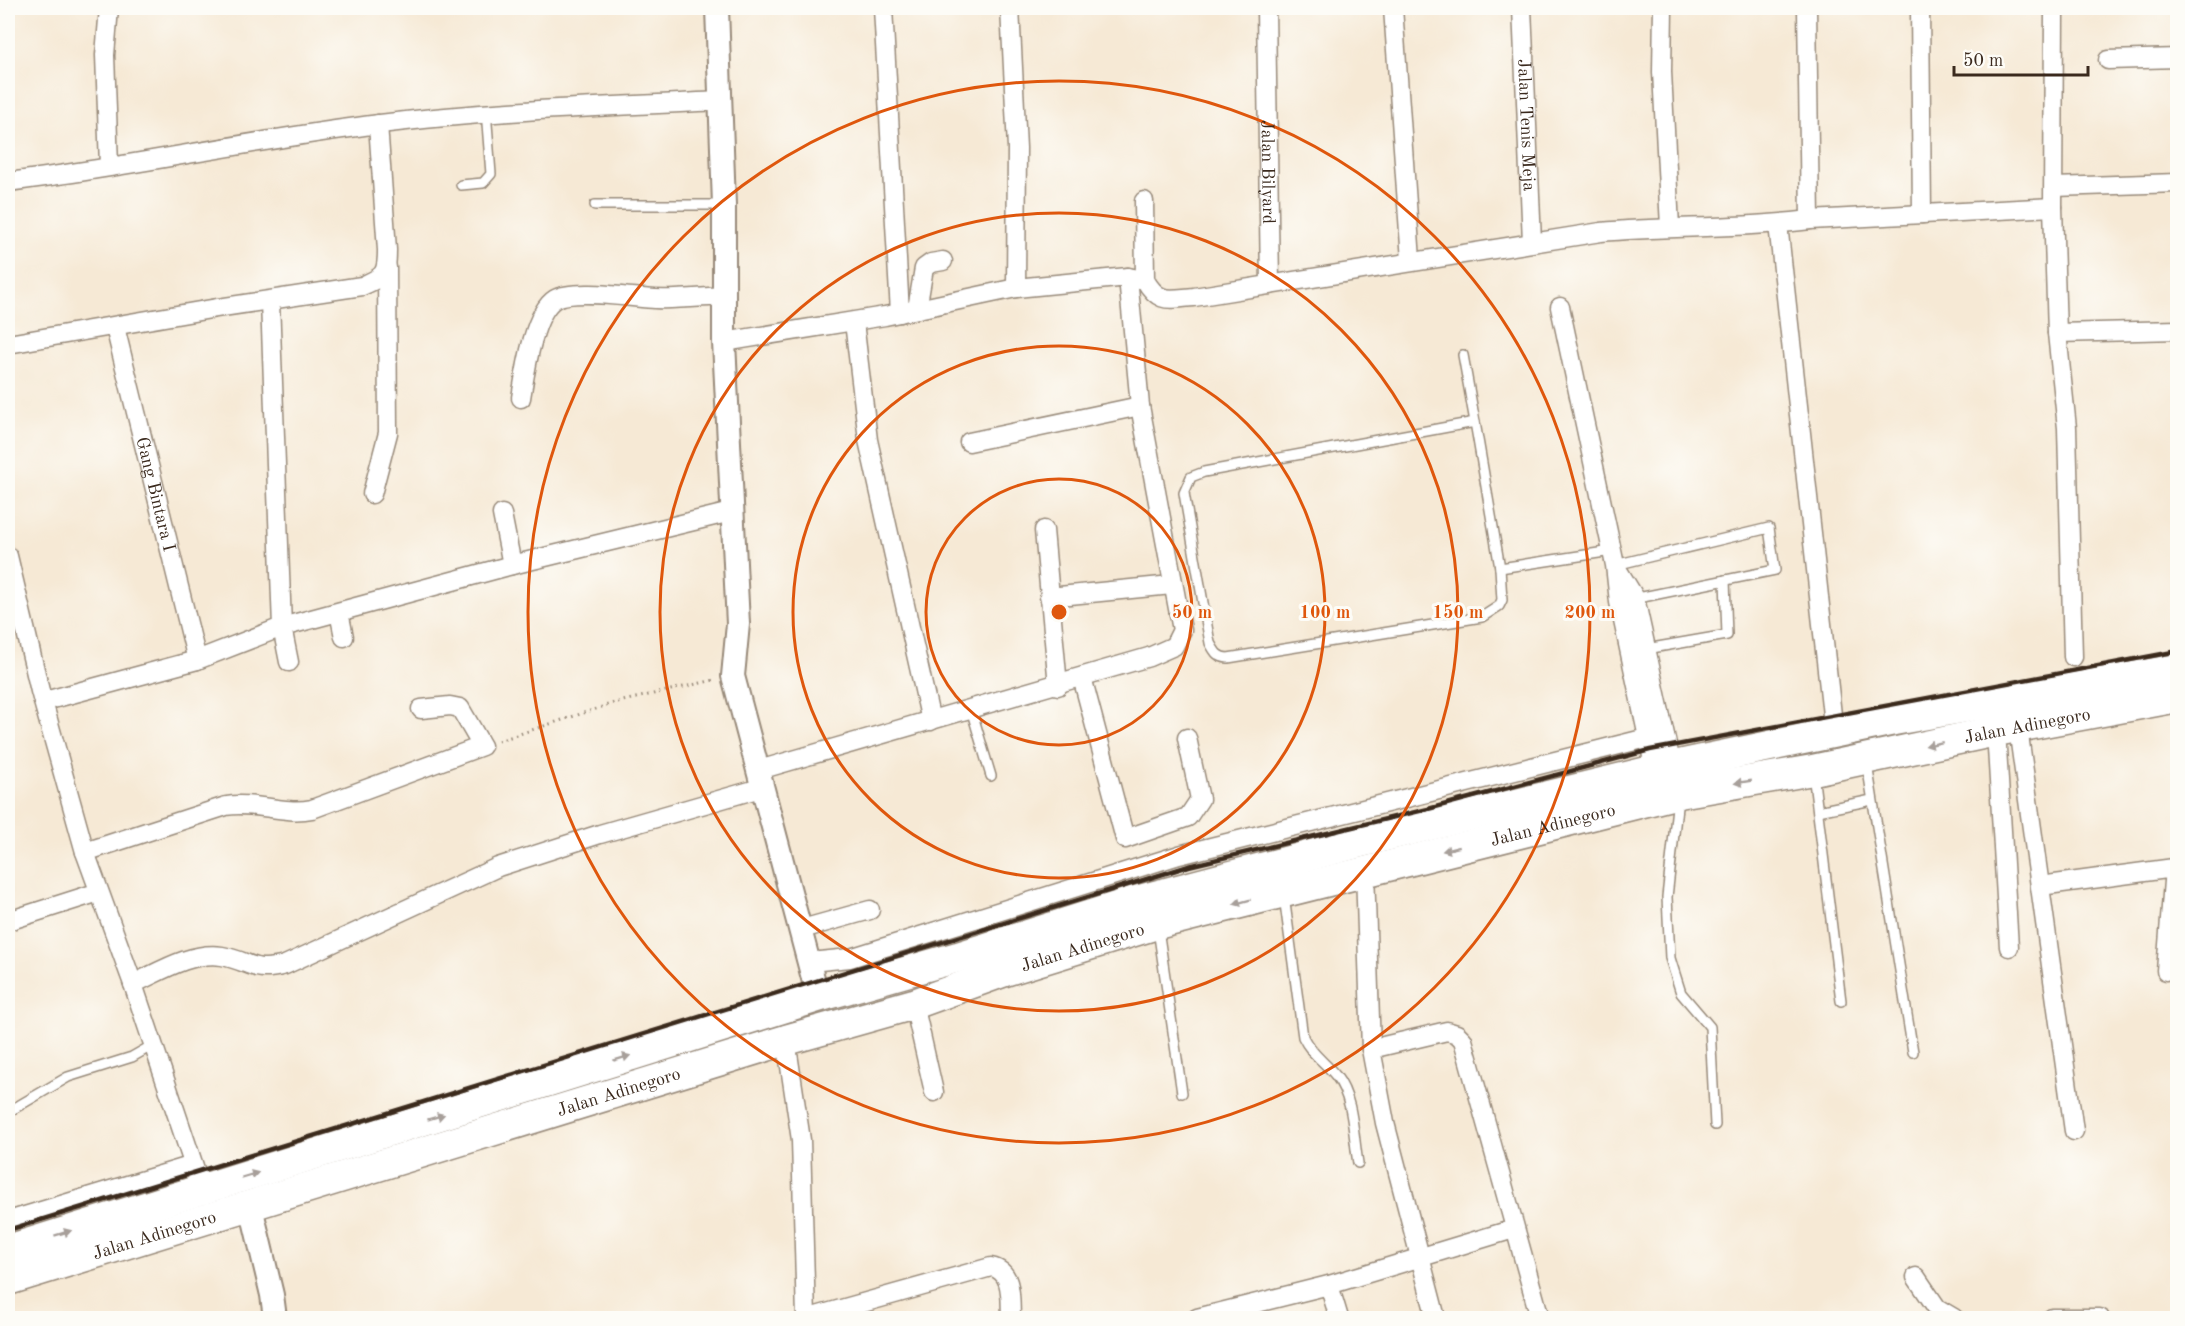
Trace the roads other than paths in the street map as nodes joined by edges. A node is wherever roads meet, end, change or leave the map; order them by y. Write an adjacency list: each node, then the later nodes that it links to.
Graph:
1 (109, 8): 17 (street)
2 (717, 8): 14 (street)
3 (883, 8): 40 (street)
4 (1010, 8): 36 (street)
5 (1266, 8): 35 (street, Jalan Bilyard)
6 (1393, 8): 31 (street)
7 (1522, 8): 30 (street, Jalan Tenis Meja)
8 (1663, 8): 29 (street)
9 (1807, 8): 27 (street)
10 (1920, 8): 26 (street)
11 (2054, 8): 21 (street)
12 (2178, 58): 13 (street)
13 (2108, 60)
14 (720, 101): 15 (street); 24 (street)
15 (486, 111): 16 (street); 20 (lane)
16 (378, 124): 17 (street); 33 (street)
17 (109, 166): 18 (street)
18 (8, 182)
19 (2178, 183): 21 (street)
20 (461, 185)
21 (2054, 187): 25 (street)
22 (1144, 201): 34 (street)
23 (595, 205): 24 (lane)
24 (724, 206): 37 (street)
25 (2053, 207): 26 (street); 44 (street)
26 (1922, 214): 27 (street)
27 (1810, 220): 28 (street)
28 (1778, 224): 29 (street); 85 (street)
29 (1670, 226): 30 (street)
30 (1532, 242): 31 (street)
31 (1411, 260): 35 (street)
32 (943, 261): 40 (street)
33 (387, 267): 38 (street); 52 (street)
34 (1136, 279): 35 (street); 36 (street); 49 (street)
35 (1270, 285)
36 (1016, 288): 40 (street)
37 (724, 296): 45 (street); 48 (street)
38 (270, 301): 42 (street); 66 (street)
39 (1560, 306): 57 (street)
40 (909, 311): 41 (street)
41 (854, 322): 45 (street); 83 (street)
42 (115, 327): 46 (street); 70 (street, Gang Bintara I)
43 (2178, 330): 44 (street)
44 (2057, 333): 69 (street)
45 (724, 342): 53 (street)
46 (8, 344)
47 (1463, 355): 50 (lane)
48 (521, 398)
49 (1140, 406): 51 (street); 62 (street)
50 (1475, 422): 59 (lane); 59 (lane)
51 (969, 442)
52 (372, 494)
53 (731, 512): 58 (street); 92 (street)
54 (502, 514): 58 (street)
55 (1044, 530): 63 (street)
56 (8, 556): 61 (street)
57 (1613, 558): 59 (lane); 60 (lane); 64 (street)
58 (512, 565): 65 (street)
59 (1500, 568)
60 (1725, 580): 64 (lane); 68 (lane)
61 (11, 585): 79 (street)
62 (1172, 585): 63 (street); 73 (street)
63 (1049, 597): 74 (street)
64 (1627, 600): 68 (street); 78 (street)
65 (339, 612): 66 (street); 67 (street)
66 (282, 627): 70 (street); 71 (street)
67 (344, 637)
68 (1646, 649): 78 (street)
69 (2073, 657)
70 (197, 660): 79 (street)
71 (289, 662)
72 (2178, 669): 76 (highway)
73 (1082, 677): 74 (street); 86 (street)
74 (1058, 686): 81 (street)
75 (2044, 692): 76 (highway); 82 (highway); 85 (highway)
76 (2103, 696): 77 (highway, Jalan Adinegoro); 82 (highway, Jalan Adinegoro)
77 (2178, 698)
78 (1648, 700): 87 (street); 91 (street)
79 (45, 701): 95 (street)
80 (421, 709): 95 (street)
81 (971, 709): 83 (street); 90 (lane)
82 (2053, 720): 84 (highway, Jalan Adinegoro)
83 (931, 721): 92 (street)
84 (2007, 729): 88 (highway, Jalan Adinegoro, one-way to 88); 97 (street); 104 (street)
85 (1831, 734): 91 (highway)
86 (1187, 738)
87 (1647, 738): 91 (street); 105 (street)
88 (1866, 759): 89 (highway, Jalan Adinegoro); 93 (lane)
89 (1813, 770): 91 (highway, Jalan Adinegoro, one-way to 91); 94 (lane)
90 (991, 776)
91 (1668, 776): 96 (highway, Jalan Adinegoro, one-way to 96); 108 (highway); 118 (lane)
92 (762, 779): 103 (street); 107 (street)
93 (1872, 800): 94 (lane); 114 (lane)
94 (1818, 812): 109 (lane)
95 (85, 852): 99 (street)
96 (1365, 871): 98 (highway, Jalan Adinegoro); 113 (street)
97 (2040, 886): 106 (street); 119 (street)
98 (1283, 891): 102 (highway, Jalan Adinegoro, one-way to 102); 120 (lane)
99 (99, 892): 101 (street); 107 (street)
100 (870, 910): 103 (street)
101 (8, 921)
102 (1157, 924): 110 (highway, Jalan Adinegoro); 116 (lane)
103 (802, 929): 105 (street)
104 (2009, 947)
105 (810, 962): 108 (street)
106 (2166, 971)
107 (134, 984): 112 (street)
108 (820, 996): 121 (highway, one-way to 108)
109 (1841, 1001)
110 (914, 1004): 111 (highway, Jalan Adinegoro); 115 (street)
111 (786, 1040): 122 (highway, Jalan Adinegoro); 129 (street)
112 (153, 1045): 117 (lane); 121 (street)
113 (1371, 1049): 123 (street); 125 (street)
114 (1913, 1052)
115 (934, 1092)
116 (1182, 1093)
117 (8, 1112)
118 (1715, 1125)
119 (2074, 1131)
120 (1358, 1163)
121 (197, 1178): 124 (highway)
122 (251, 1206): 124 (highway, Jalan Adinegoro); 128 (street)
123 (1514, 1229): 125 (street); 134 (street)
124 (13, 1255)
125 (1418, 1256): 127 (street); 133 (street)
126 (1916, 1277): 135 (street)
127 (1329, 1285): 131 (street); 132 (street)
128 (275, 1318)
129 (807, 1318): 130 (street)
130 (1011, 1318)
131 (1197, 1318)
132 (1339, 1318)
133 (1436, 1318)
134 (1540, 1318)
135 (1954, 1318)
136 (2052, 1318): 137 (street)
137 (2100, 1318)

